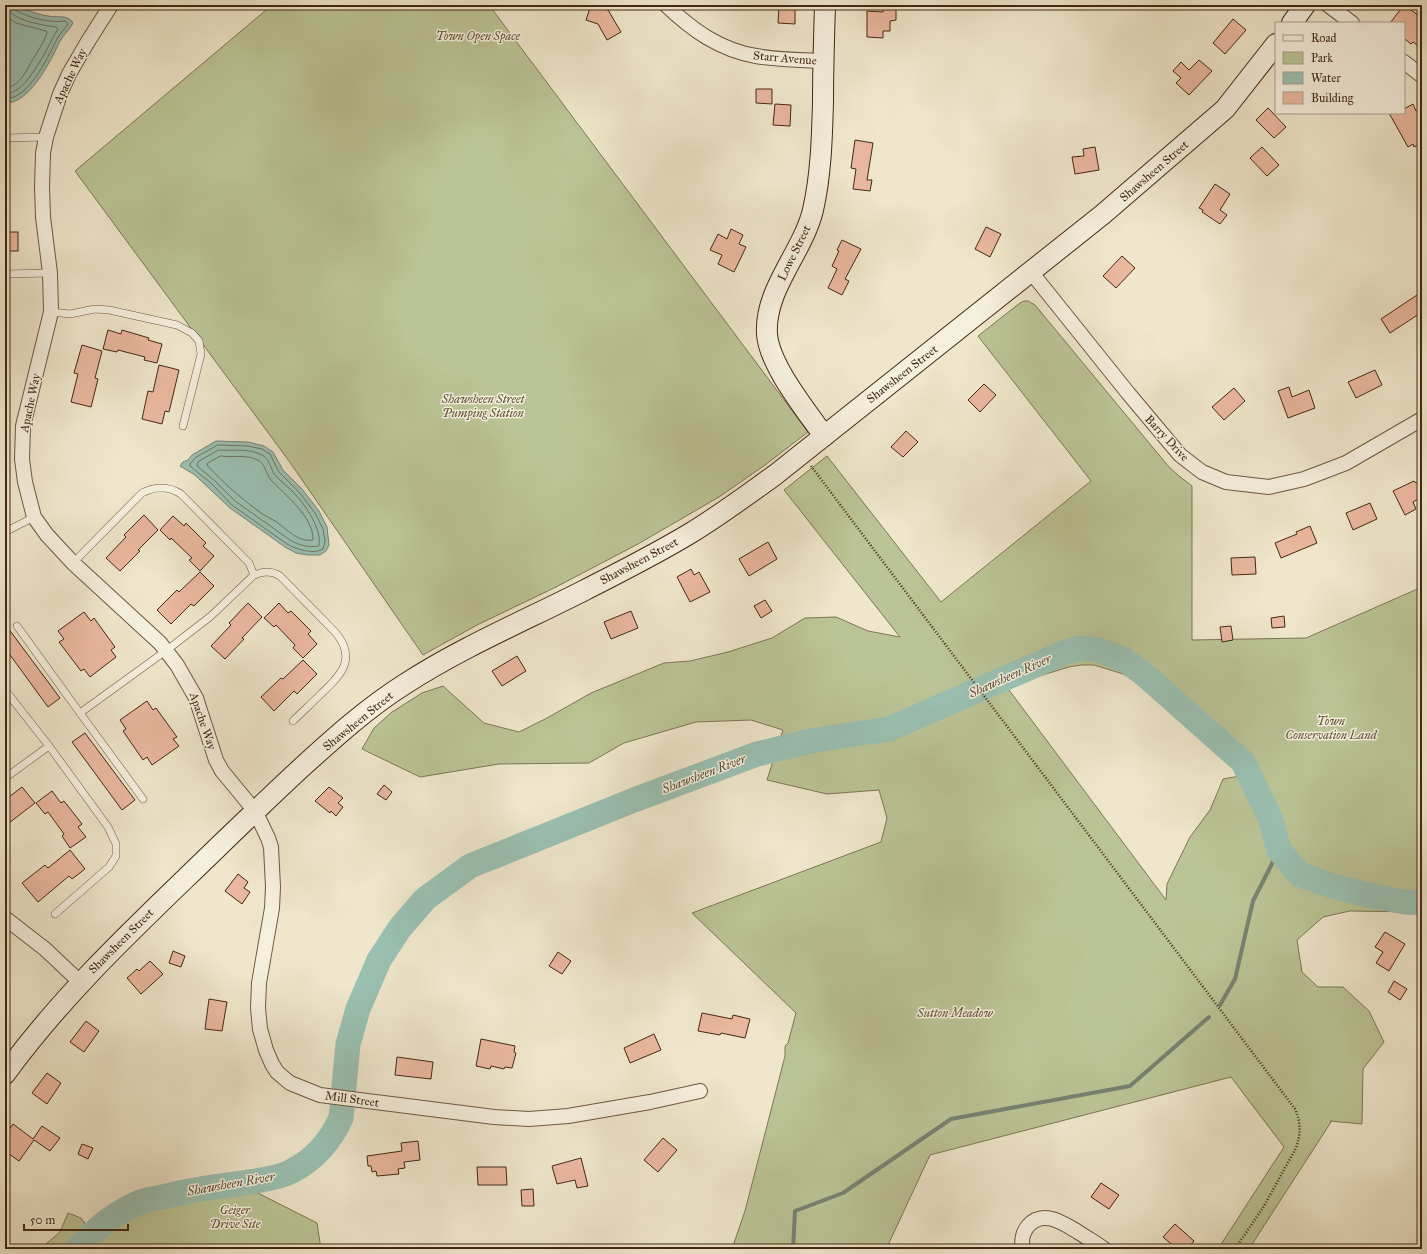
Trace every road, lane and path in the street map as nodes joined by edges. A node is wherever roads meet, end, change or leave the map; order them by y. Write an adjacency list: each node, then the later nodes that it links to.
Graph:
1 (111, 5): 12 (street, Apache Way)
2 (666, 5): 9 (street, Starr Avenue)
3 (825, 5): 9 (main road, Lowe Street)
4 (1305, 5): 6 (main road)
5 (1328, 5): 7 (street)
6 (1293, 22)
7 (1351, 22)
8 (1275, 45): 14 (main road, Shawsheen Street)
9 (824, 61): 20 (main road, Lowe Street)
10 (1405, 63): 11 (street)
11 (1422, 76)
12 (46, 137): 13 (lane); 15 (street, Apache Way)
13 (5, 138)
14 (1031, 272): 18 (street, Barry Drive); 20 (main road, Shawsheen Street)
15 (50, 273): 16 (lane); 17 (street, Apache Way)
16 (5, 274)
17 (51, 312): 19 (lane); 22 (street, Apache Way)
18 (1422, 419)
19 (183, 426)
20 (824, 436): 21 (main road, Shawsheen Street)
21 (802, 454): 34 (main road, Shawsheen Street); 42 (path)
22 (34, 516): 23 (lane); 24 (street, Apache Way)
23 (5, 532)
24 (73, 563): 25 (lane); 27 (street, Apache Way)
25 (254, 575): 27 (lane); 30 (lane)
26 (17, 626): 29 (lane)
27 (167, 650): 29 (lane); 34 (street, Apache Way)
28 (5, 690): 31 (lane)
29 (80, 713): 33 (lane)
30 (293, 721)
31 (49, 746): 32 (lane); 35 (lane)
32 (5, 778)
33 (143, 799)
34 (255, 811): 37 (main road, Shawsheen Street); 39 (street, Mill Street)
35 (55, 914)
36 (5, 918): 37 (street)
37 (80, 982): 38 (main road, Shawsheen Street)
38 (5, 1074)
39 (700, 1092)
40 (1023, 1249): 41 (street)
41 (1104, 1249)
42 (1235, 1249)

